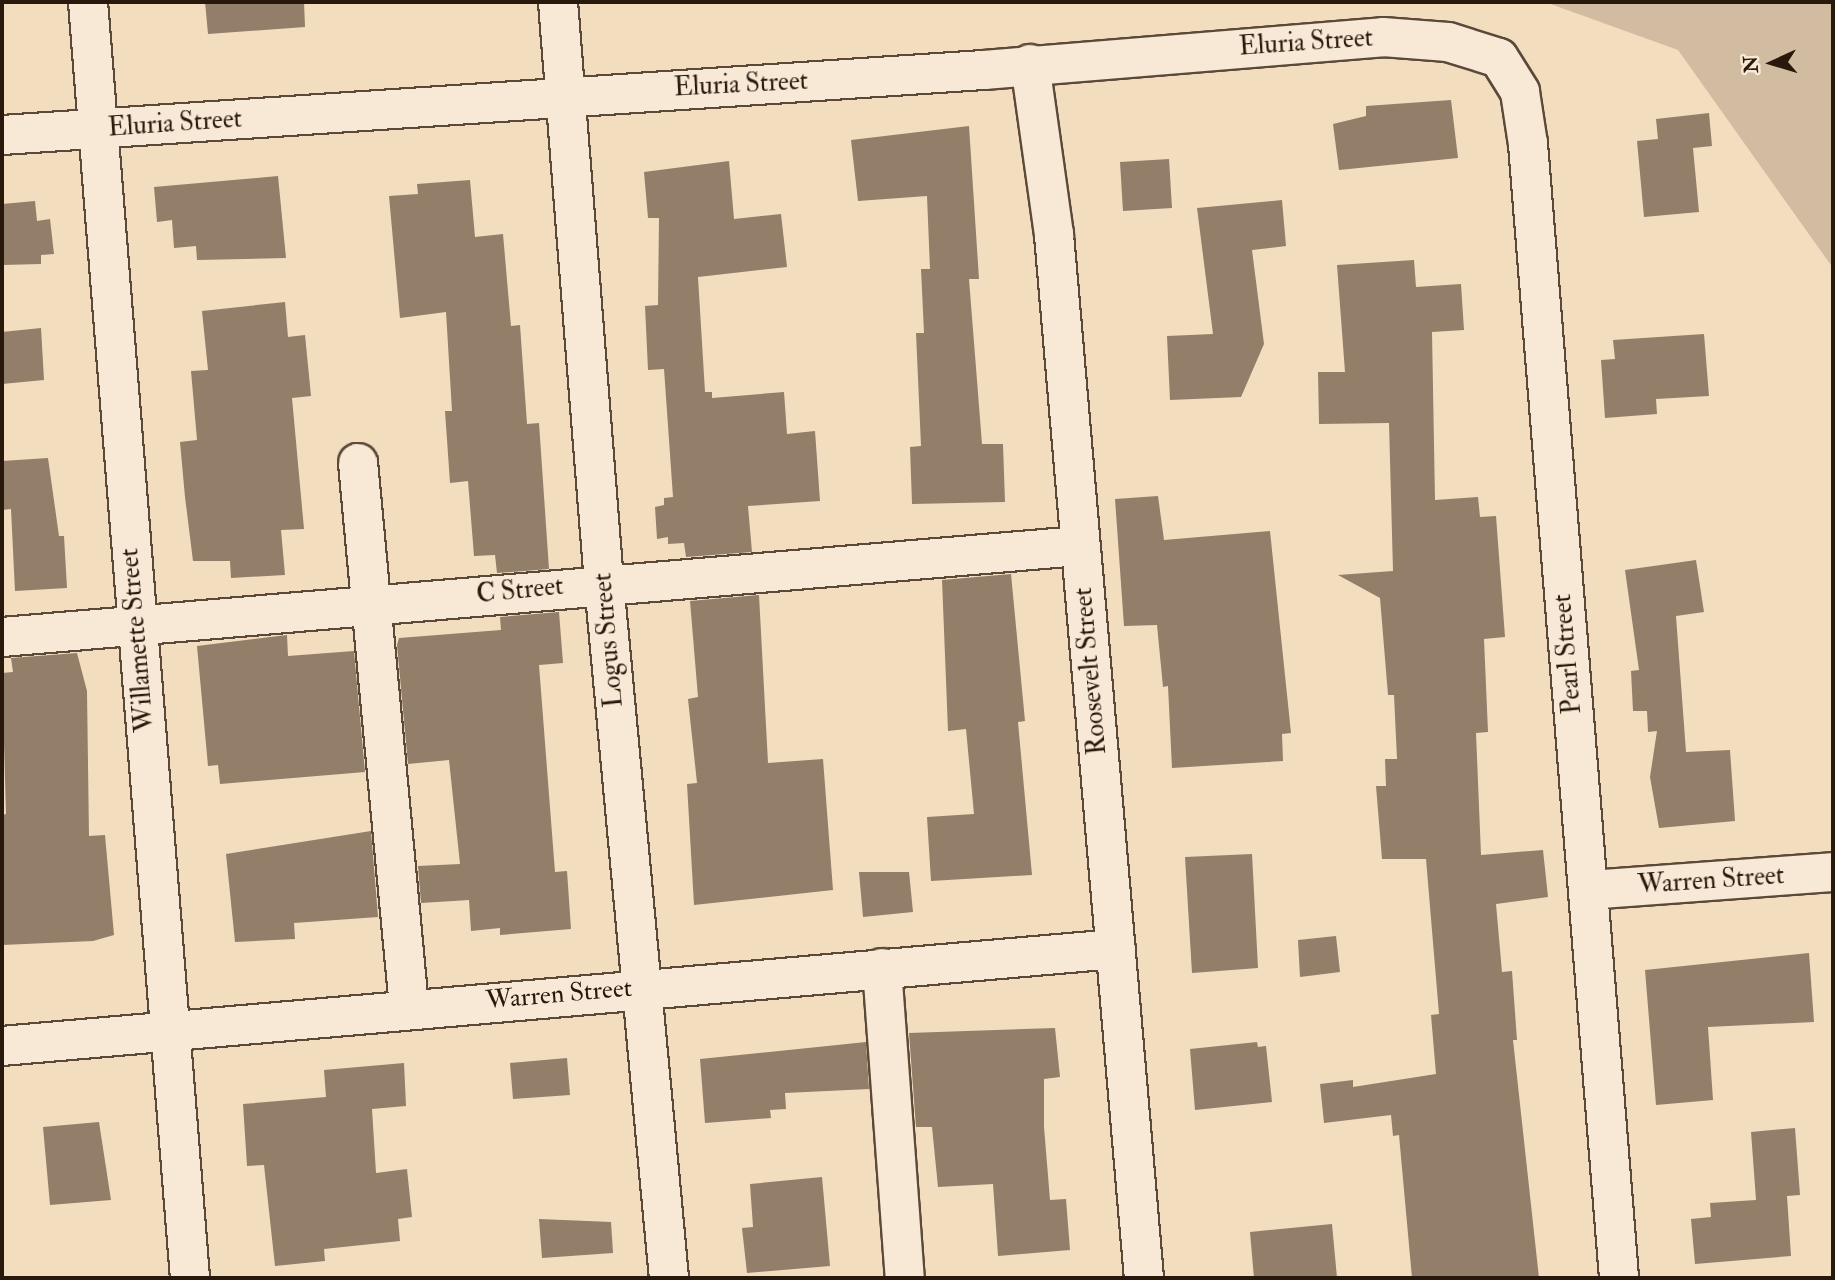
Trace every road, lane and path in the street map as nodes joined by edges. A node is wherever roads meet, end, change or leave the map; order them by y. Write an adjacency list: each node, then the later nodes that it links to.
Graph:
1 (88, 2): 6 (street, Willamette Street)
2 (558, 2): 5 (street, Logus Street)
3 (1479, 50): 4 (street, Eluria Street); 15 (street, Pearl Street)
4 (1030, 64): 5 (street, Eluria Street); 9 (street, Roosevelt Street)
5 (565, 95): 6 (street, Eluria Street); 10 (street, Logus Street)
6 (95, 129): 7 (street, Eluria Street); 12 (street, Willamette Street)
7 (2, 135)
8 (358, 463): 11 (street)
9 (1080, 546): 10 (street, C Street); 16 (street, Roosevelt Street)
10 (604, 583): 11 (street, C Street); 18 (street, Logus Street)
11 (370, 606): 12 (street, C Street); 19 (street)
12 (136, 626): 13 (street, C Street); 20 (street, Willamette Street)
13 (2, 637)
14 (1833, 872): 15 (street, Warren Street)
15 (1590, 890): 26 (street, Pearl Street)
16 (1116, 948): 17 (street, Warren Street); 25 (street, Roosevelt Street)
17 (882, 968): 18 (street, Warren Street); 24 (street)
18 (640, 988): 19 (street, Warren Street); 23 (street, Logus Street)
19 (409, 1007): 20 (street, Warren Street)
20 (170, 1033): 21 (street, Warren Street); 22 (street, Willamette Street)
21 (2, 1046)
22 (190, 1278)
23 (669, 1278)
24 (905, 1278)
25 (1144, 1278)
26 (1619, 1278)

